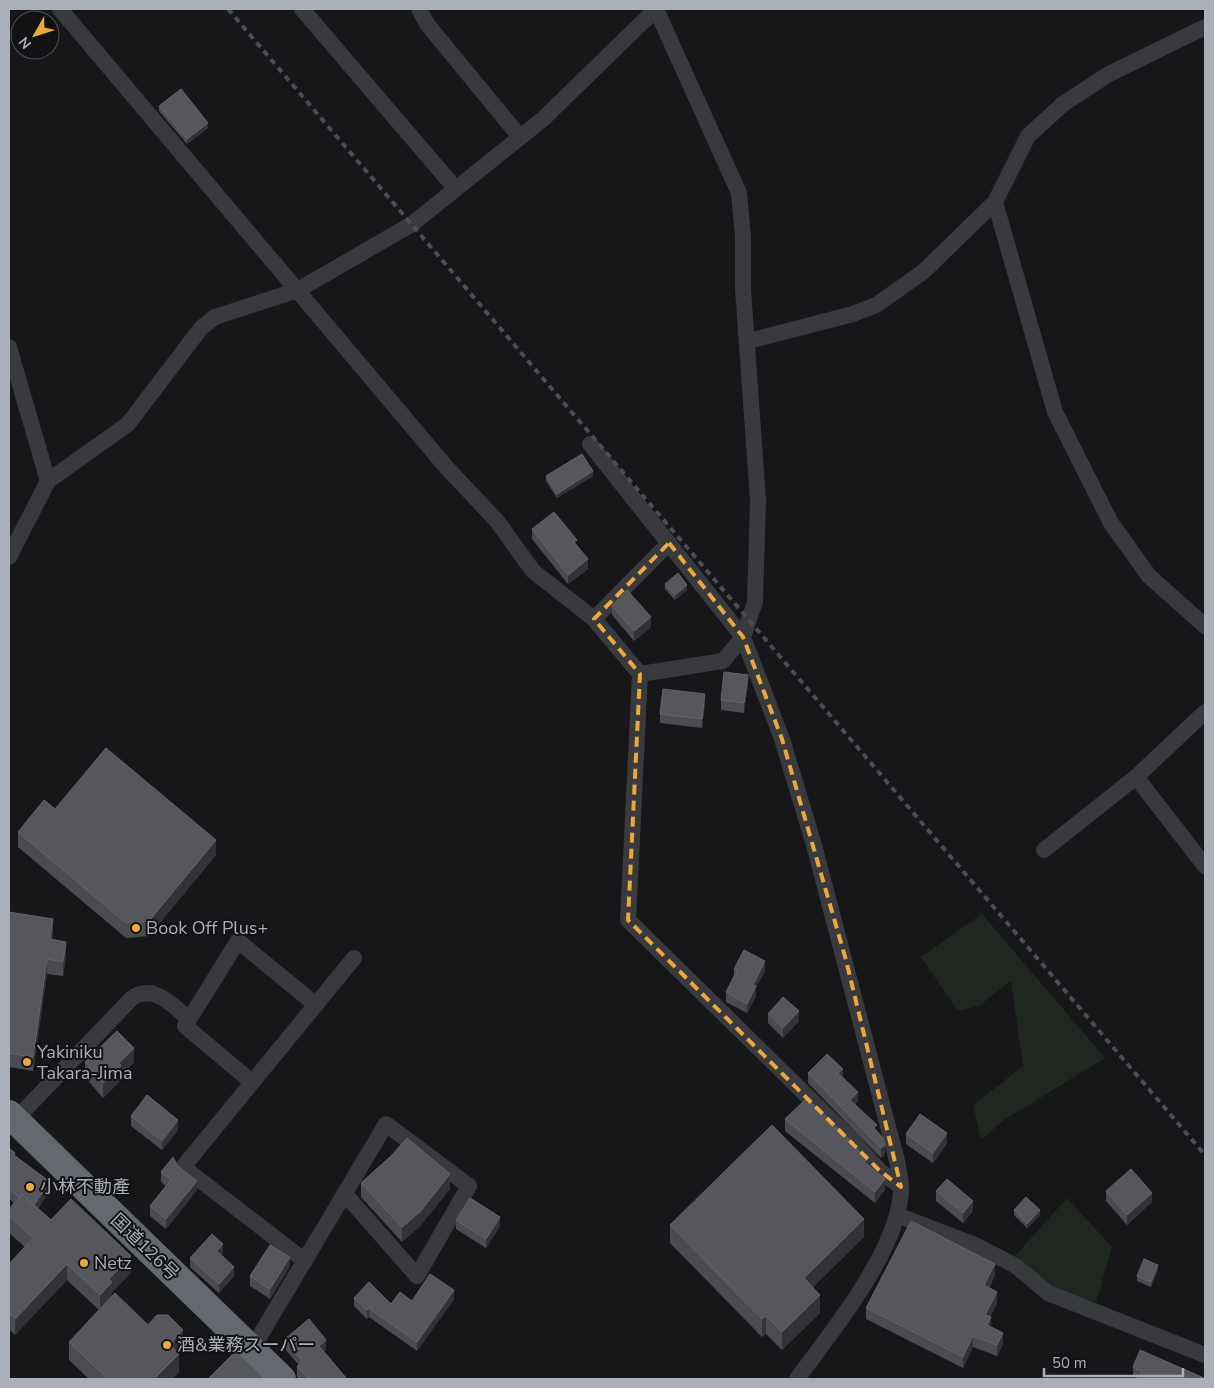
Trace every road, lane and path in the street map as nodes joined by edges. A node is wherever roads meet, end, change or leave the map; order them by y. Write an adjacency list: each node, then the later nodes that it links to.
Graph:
1 (60, 9): 9 (street)
2 (302, 9): 7 (street)
3 (419, 9): 6 (street)
4 (656, 9): 6 (street); 10 (street)
5 (1205, 27): 8 (street)
6 (520, 137): 7 (street)
7 (455, 188): 9 (street)
8 (995, 202): 10 (street); 17 (street)
9 (298, 290): 13 (street); 16 (street)
10 (748, 341): 18 (street)
11 (9, 347): 13 (street)
12 (590, 444): 14 (street)
13 (48, 481): 15 (street)
14 (669, 543): 16 (street); 18 (street)
15 (9, 557)
16 (594, 619): 19 (street)
17 (1205, 626)
18 (744, 637): 19 (street); 29 (street)
19 (640, 674): 29 (street)
20 (1205, 712): 21 (street)
21 (1136, 777): 22 (street); 23 (street)
22 (1044, 850)
23 (1205, 866)
24 (354, 958): 25 (street)
25 (316, 1004): 26 (street); 27 (street)
26 (190, 1019): 27 (street); 28 (street)
27 (252, 1082): 32 (street)
28 (12, 1117): 33 (highway, 国道126号)
29 (901, 1187): 31 (street)
30 (344, 1194): 30 (street); 32 (street)
31 (897, 1215): 34 (street); 36 (street)
32 (305, 1260): 33 (street)
33 (252, 1349): 35 (highway, 国道126号)
34 (1205, 1355)
35 (282, 1379)
36 (797, 1379)

